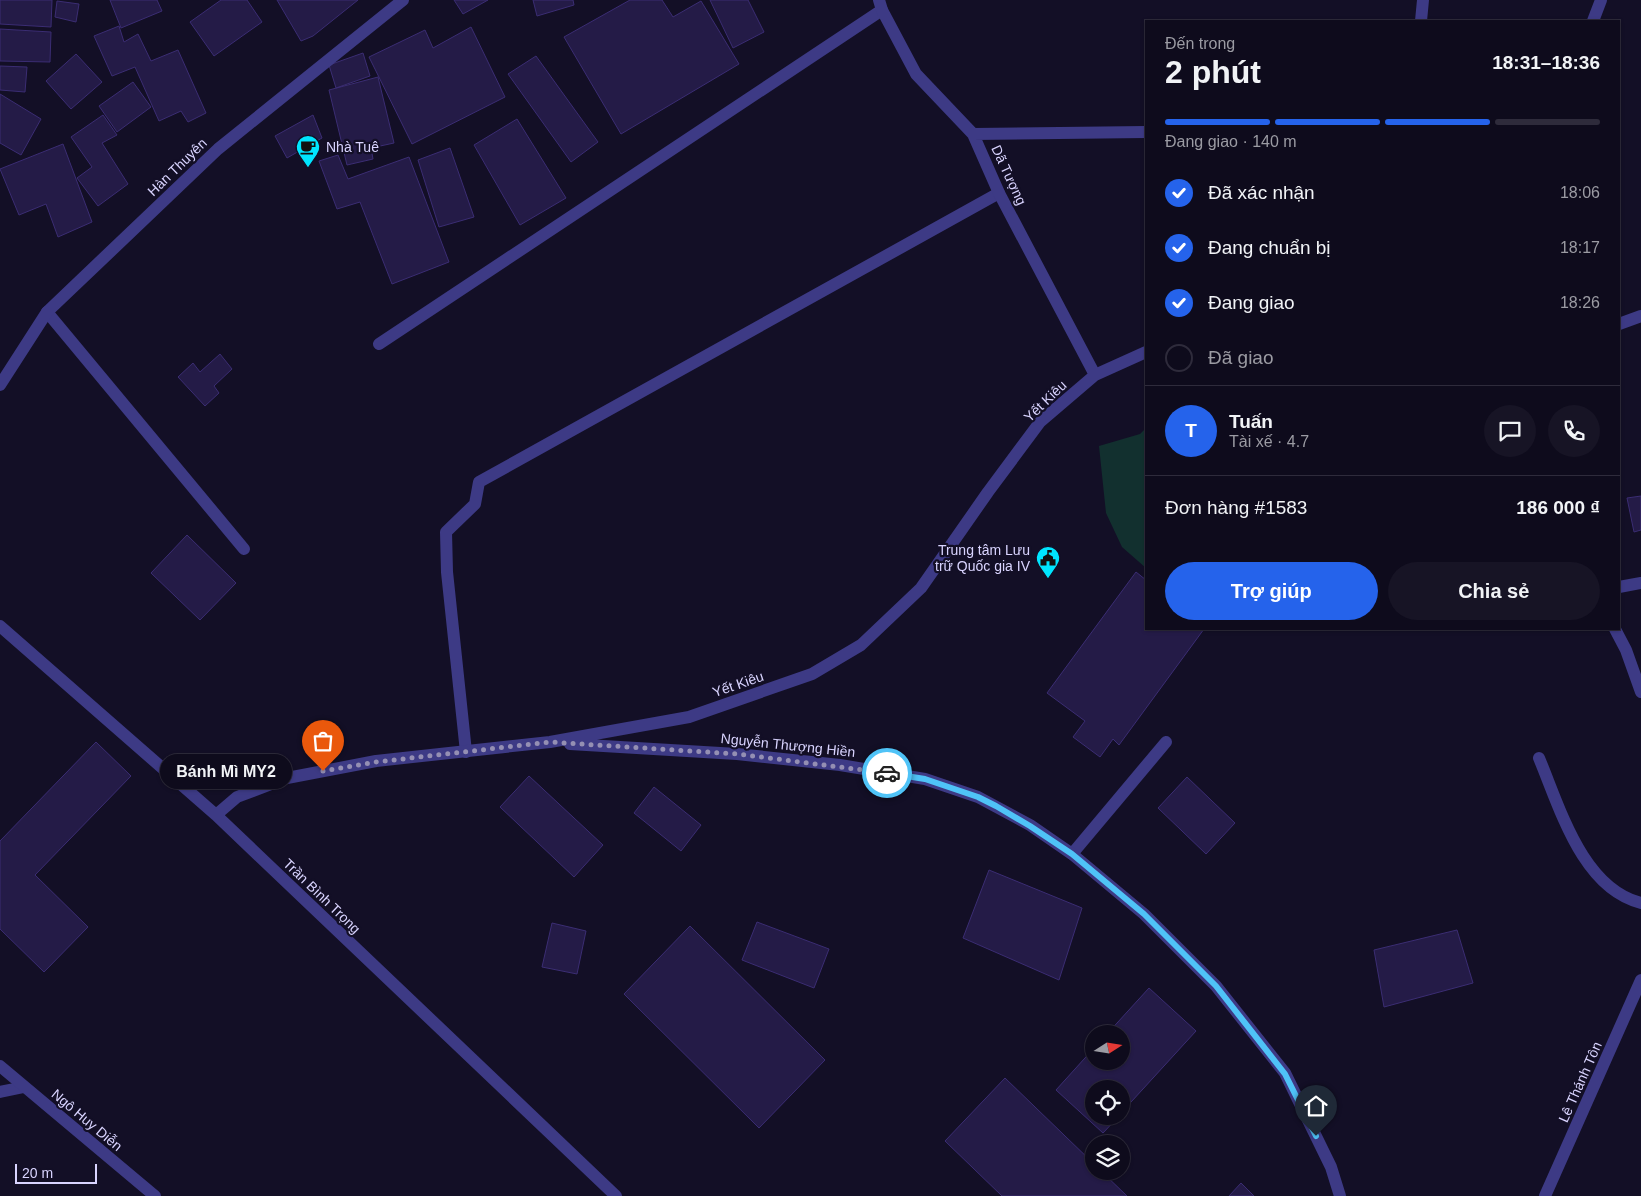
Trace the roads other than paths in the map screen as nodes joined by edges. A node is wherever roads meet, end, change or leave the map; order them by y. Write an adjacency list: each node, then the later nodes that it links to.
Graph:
1 (403, 0): 10 (street, Hàn Thuyên)
2 (1423, 0): 5 (street)
3 (1601, 0): 6 (street)
4 (880, 5): 8 (street, Dã Tượng); 13 (street)
5 (1421, 20)
6 (1593, 20)
7 (1145, 132): 8 (street)
8 (973, 134): 9 (street, Dã Tượng)
9 (999, 193): 15 (street, Dã Tượng); 25 (street)
10 (47, 312): 16 (street, Hàn Thuyên); 17 (street)
11 (1641, 316): 12 (street)
12 (1620, 324)
13 (379, 344)
14 (1145, 352): 15 (street, Yết Kiêu)
15 (1095, 375): 23 (street, Yết Kiêu)
16 (0, 385)
17 (244, 549)
18 (1641, 582): 19 (street)
19 (1620, 587)
20 (0, 626): 27 (street, Trần Bình Trọng)
21 (1615, 630): 22 (street)
22 (1641, 692)
23 (550, 742): 25 (street, Yết Kiêu); 28 (street, Nguyễn Thượng Hiền)
24 (1166, 742): 28 (street)
25 (466, 752): 27 (street, Yết Kiêu)
26 (1539, 758): 29 (street)
27 (216, 815): 35 (street, Trần Bình Trọng)
28 (1072, 854): 36 (street, Nguyễn Thượng Hiền)
29 (1641, 903)
30 (1641, 980): 37 (street, Lê Thánh Tôn)
31 (0, 1066): 32 (street, Ngô Huy Diễn)
32 (24, 1087): 33 (street); 34 (street, Ngô Huy Diễn)
33 (0, 1092)
34 (154, 1196)
35 (616, 1196)
36 (1340, 1196)
37 (1545, 1196)

